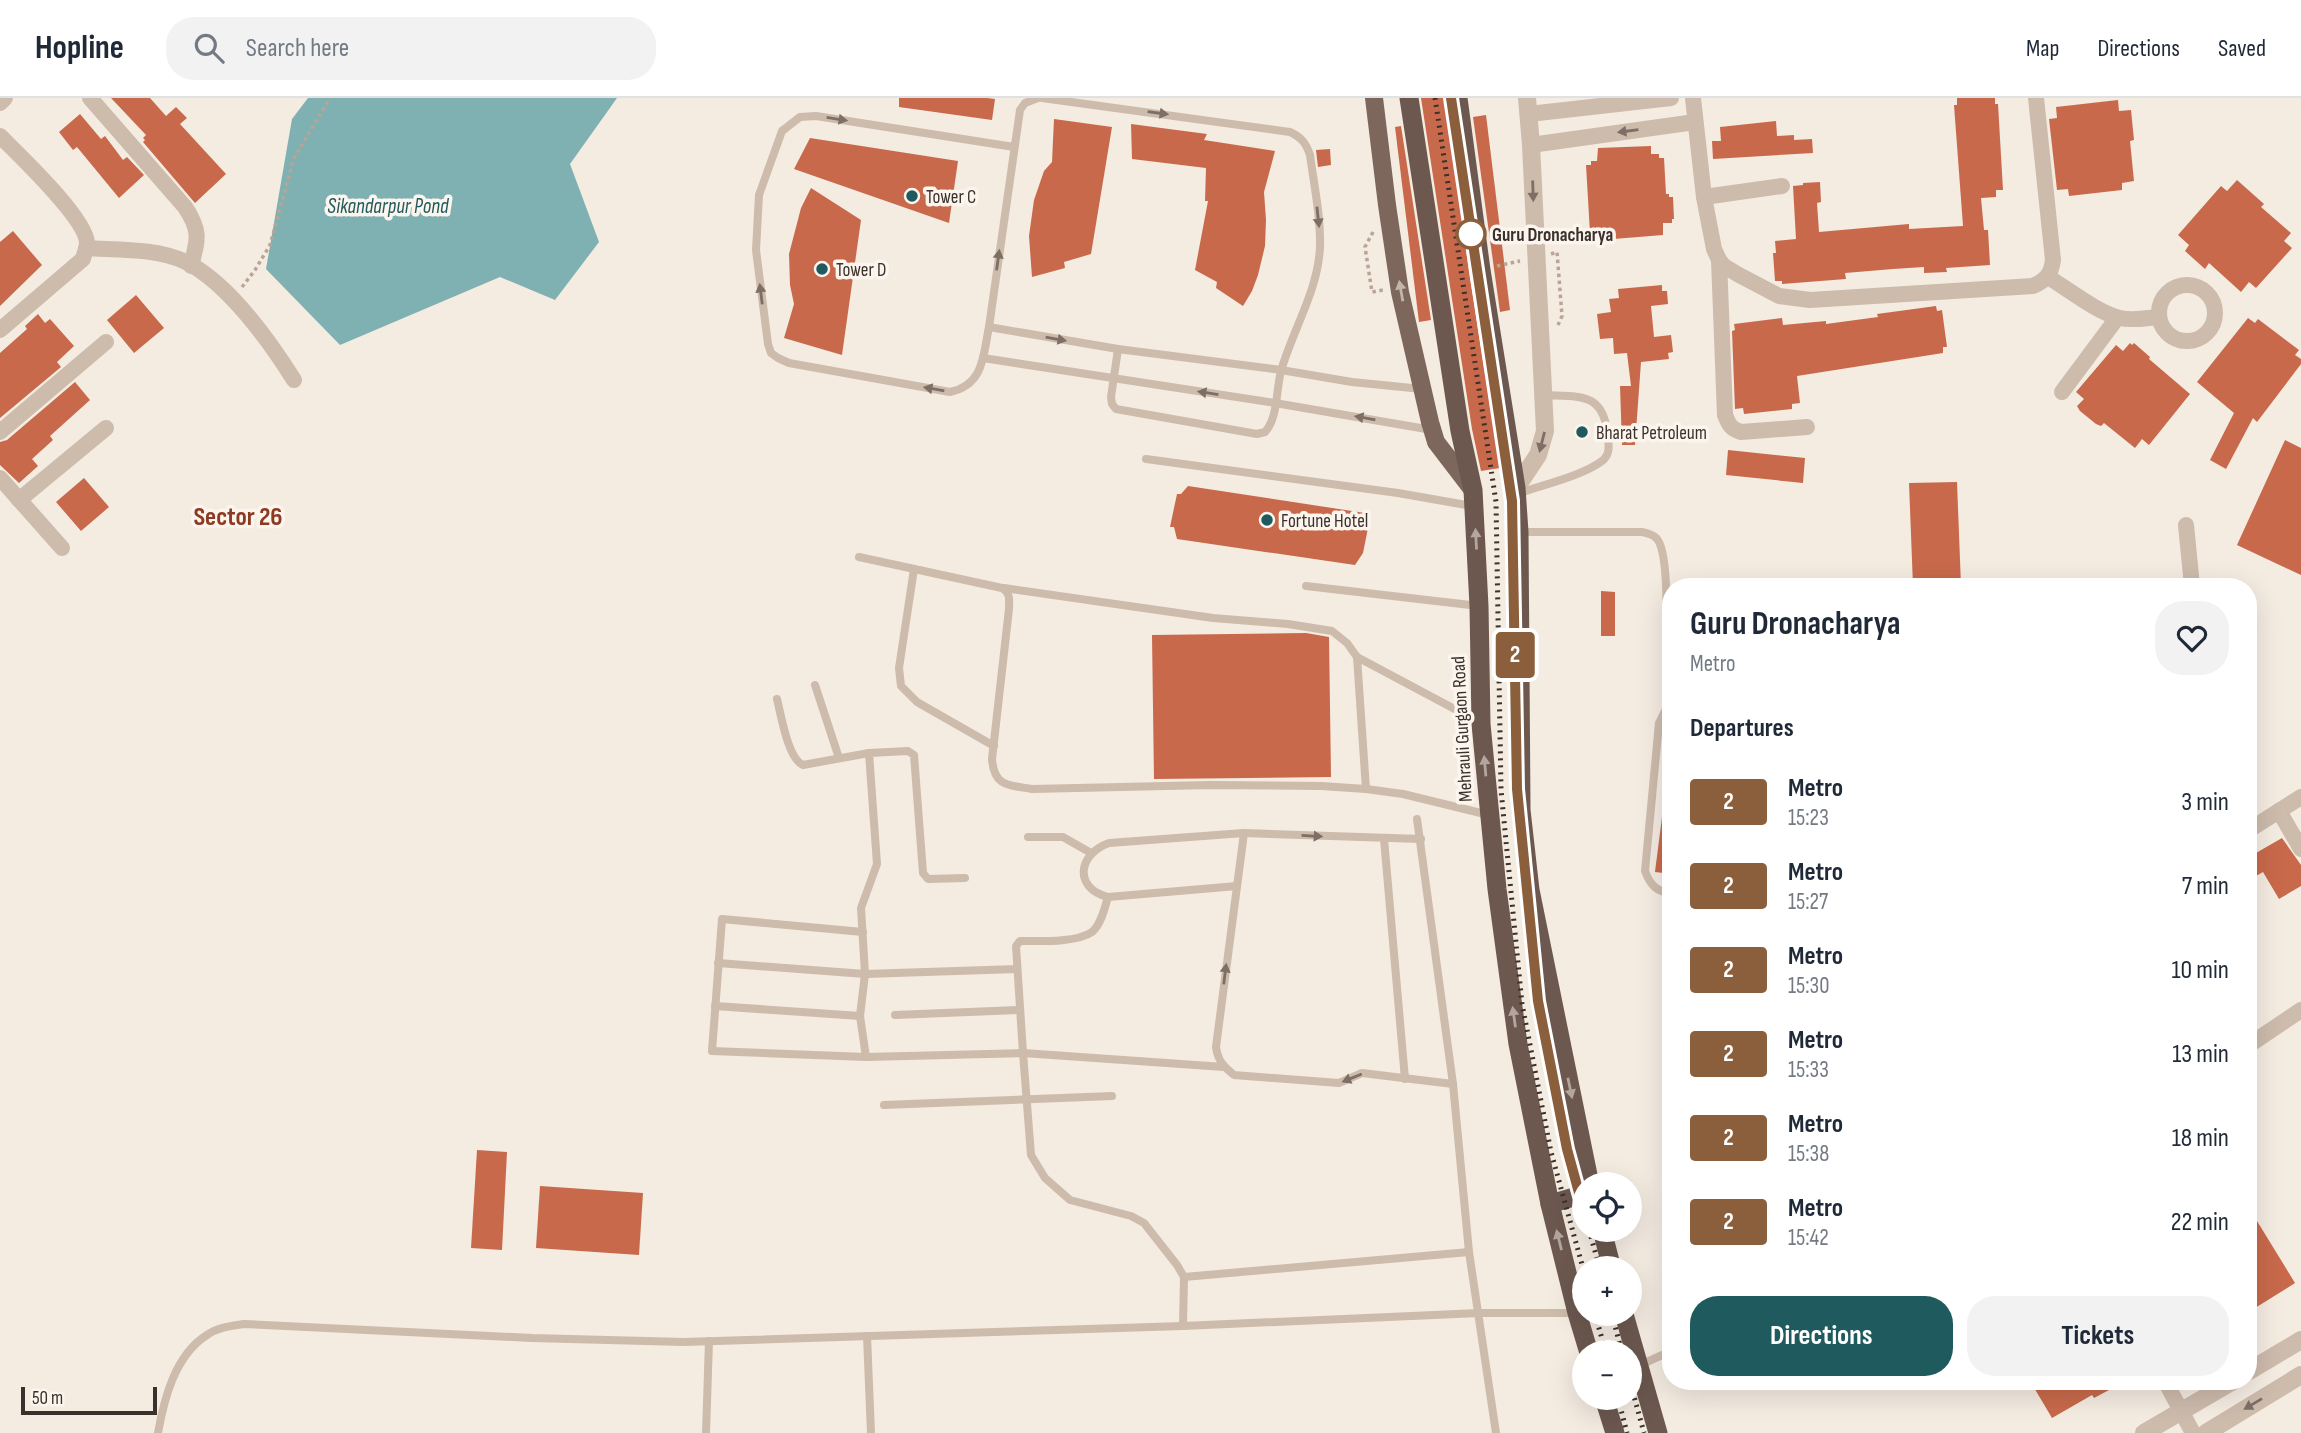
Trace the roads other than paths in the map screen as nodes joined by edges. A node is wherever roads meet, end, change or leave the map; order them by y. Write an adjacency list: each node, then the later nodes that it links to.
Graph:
1 (5, 98): 10 (street)
2 (90, 98): 20 (street)
3 (1040, 98): 15 (lane); 29 (lane, one-way to 29)
4 (1374, 98): 32 (main road, one-way to 4)
5 (1409, 98): 43 (highway, Mehrauli Gurgaon Road)
6 (1458, 98): 42 (highway)
7 (1671, 98): 11 (street)
8 (1693, 98): 12 (street)
9 (2036, 98): 21 (street)
10 (0, 103)
11 (1528, 106): 14 (street)
12 (1695, 122): 14 (street, one-way to 14); 17 (street)
13 (0, 135): 18 (street)
14 (1531, 145): 34 (street, one-way to 34)
15 (1014, 147): 24 (lane, one-way to 15); 28 (lane, one-way to 15)
16 (1782, 186): 17 (street)
17 (1704, 197): 19 (street)
18 (86, 248): 20 (street); 25 (street)
19 (1719, 260): 21 (street); 36 (street)
20 (191, 266): 31 (street)
21 (2048, 276): 23 (street)
22 (2159, 317): 23 (street)
23 (2117, 318): 33 (street)
24 (989, 327): 27 (lane, one-way to 27); 28 (lane)
25 (0, 330)
26 (106, 342): 39 (street)
27 (1118, 349): 29 (lane); 30 (lane)
28 (983, 358): 30 (lane)
29 (1282, 370): 32 (lane); 35 (lane)
30 (1114, 378): 35 (lane, one-way to 30); 35 (lane)
31 (294, 380)
32 (1422, 388): 38 (main road)
33 (2062, 392)
34 (1542, 395): 42 (street, one-way to 42); 42 (lane)
35 (1275, 403): 38 (lane, one-way to 35)
36 (1807, 427)
37 (106, 428): 44 (street)
38 (1432, 430): 43 (main road)
39 (0, 432)
40 (1146, 459): 43 (lane)
41 (0, 478): 44 (street)
42 (1517, 491): 46 (highway)
43 (1474, 498): 54 (highway, Mehrauli Gurgaon Road, one-way to 43)
44 (19, 500): 47 (street)
45 (2186, 525): 51 (street)
46 (1519, 532): 50 (lane); 97 (highway, one-way to 97)
47 (62, 548)
48 (859, 557): 49 (lane)
49 (914, 569): 53 (lane); 60 (lane)
50 (1665, 578)
51 (2191, 578)
52 (1306, 586): 54 (lane)
53 (1002, 588): 55 (lane); 60 (lane)
54 (1479, 606): 59 (highway, Mehrauli Gurgaon Road)
55 (1357, 657): 59 (lane); 63 (lane)
56 (815, 685): 62 (lane)
57 (777, 699): 62 (lane)
58 (1662, 717): 77 (lane)
59 (1481, 724): 66 (highway, Mehrauli Gurgaon Road, one-way to 59)
60 (994, 746): 63 (lane)
61 (869, 753): 62 (lane); 75 (lane); 79 (lane)
62 (839, 758)
63 (1366, 789): 66 (lane)
64 (2301, 797): 65 (street)
65 (2279, 811): 68 (street); 73 (street)
66 (1489, 815): 99 (highway, Mehrauli Gurgaon Road, one-way to 66)
67 (1417, 819): 72 (lane)
68 (2257, 825)
69 (1244, 833): 71 (lane, one-way to 71); 74 (lane); 76 (lane)
70 (1028, 837): 74 (lane)
71 (1384, 839): 72 (lane); 92 (lane)
72 (1420, 839): 93 (lane)
73 (2301, 849)
74 (1091, 853): 78 (lane)
75 (965, 878)
76 (1237, 886): 78 (lane); 91 (lane, one-way to 76)
77 (1662, 892)
78 (1108, 897): 81 (lane)
79 (863, 932): 80 (lane); 82 (lane)
80 (718, 963): 82 (lane); 83 (lane)
81 (1017, 969): 82 (lane); 84 (lane)
82 (865, 974): 87 (lane)
83 (715, 1006): 87 (lane); 90 (lane)
84 (1019, 1010): 86 (lane); 89 (lane)
85 (2301, 1010): 88 (street)
86 (895, 1015)
87 (860, 1016): 90 (lane)
88 (2257, 1040)
89 (1024, 1054): 90 (lane); 91 (lane); 95 (lane)
90 (866, 1057)
91 (1224, 1067): 92 (lane, one-way to 91)
92 (1405, 1079): 93 (lane)
93 (1453, 1084): 100 (lane)
94 (1112, 1096): 95 (lane)
95 (1028, 1099): 96 (lane); 101 (lane)
96 (884, 1105)
97 (1587, 1172)
98 (1572, 1198): 99 (highway)
99 (1550, 1204): 102 (highway, Mehrauli Gurgaon Road, one-way to 99)
100 (1469, 1252): 101 (lane); 104 (lane)
101 (1184, 1278): 105 (lane)
102 (1572, 1292)
103 (1572, 1312): 104 (lane)
104 (1479, 1313): 105 (lane); 121 (lane)
105 (1183, 1326): 106 (lane)
106 (867, 1336): 108 (lane); 120 (lane)
107 (2301, 1340): 111 (street)
108 (709, 1341): 118 (lane); 119 (lane)
109 (1662, 1355): 110 (lane)
110 (1642, 1364)
111 (2257, 1366)
112 (2301, 1375): 126 (street, one-way to 126)
113 (1642, 1379): 123 (highway)
114 (2170, 1390): 117 (street)
115 (2217, 1390): 117 (street)
116 (1608, 1410): 122 (highway)
117 (2181, 1411): 124 (street); 125 (street)
118 (158, 1433)
119 (706, 1433)
120 (871, 1433)
121 (1496, 1433)
122 (1615, 1433)
123 (1658, 1433)
124 (2144, 1433)
125 (2193, 1433)
126 (2206, 1433)

